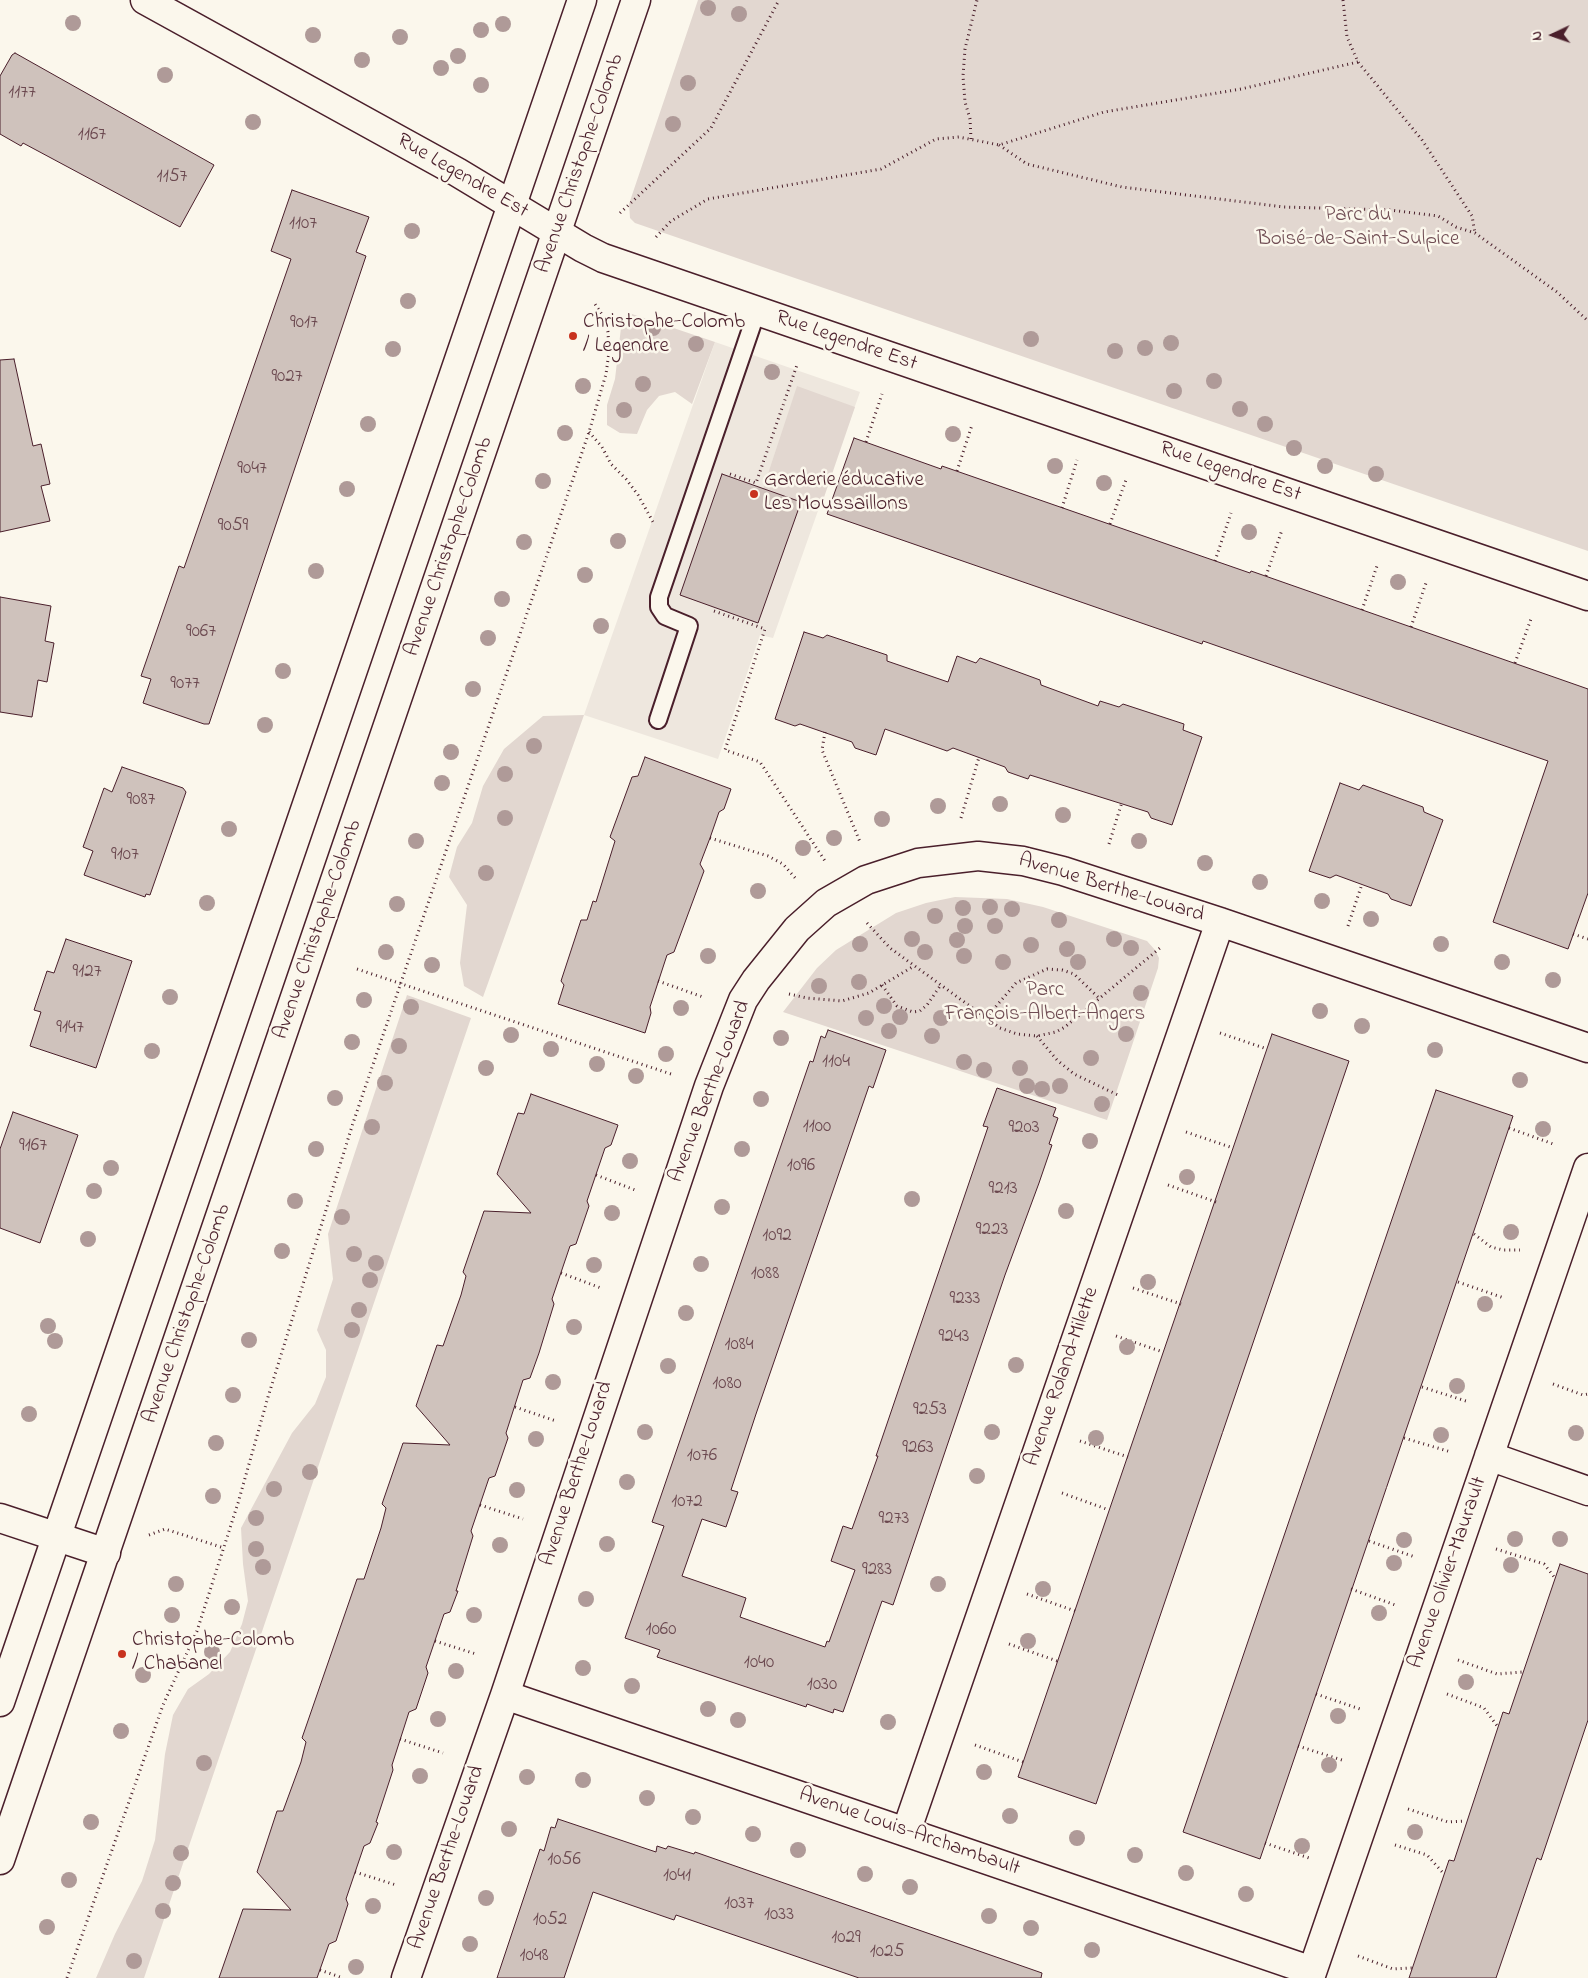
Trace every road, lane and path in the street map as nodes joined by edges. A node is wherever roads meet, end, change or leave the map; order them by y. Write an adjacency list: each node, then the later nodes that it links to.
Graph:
1 (145, 0): 10 (street, Rue Legendre Est)
2 (582, 0): 10 (street)
3 (636, 0): 12 (street, Avenue Christophe-Colomb)
4 (779, 0): 11 (path)
5 (977, 0): 8 (path)
6 (1343, 0): 7 (path)
7 (1358, 62): 9 (path); 13 (path)
8 (971, 139): 9 (path); 14 (path)
9 (999, 144): 13 (path)
10 (512, 204): 12 (street, Rue Legendre Est); 114 (street)
11 (620, 213)
12 (557, 233): 16 (street, Rue Legendre Est); 118 (street, Avenue Christophe-Colomb)
13 (1475, 233): 17 (path)
14 (656, 237)
15 (593, 301): 21 (path)
16 (756, 311): 31 (lane); 36 (street, Rue Legendre Est)
17 (1588, 321)
18 (797, 365): 25 (path)
19 (882, 394): 22 (path)
20 (972, 425): 24 (path)
21 (588, 432): 31 (path); 64 (path)
22 (866, 442)
23 (1077, 460): 27 (path)
24 (957, 471)
25 (725, 472)
26 (1127, 477): 29 (path)
27 (1062, 508)
28 (1231, 513): 32 (path)
29 (1110, 524)
30 (1282, 530): 34 (path)
31 (672, 560): 42 (lane)
32 (1215, 561)
33 (1378, 563): 38 (path)
34 (1266, 576)
35 (1428, 580): 40 (path)
36 (1588, 596)
37 (704, 608): 50 (path)
38 (1362, 610)
39 (1532, 616): 41 (path)
40 (1411, 627)
41 (1515, 663)
42 (658, 720)
43 (826, 732): 48 (path)
44 (979, 757): 46 (path)
45 (1122, 802): 49 (path)
46 (961, 818)
47 (710, 838): 51 (path)
48 (860, 842)
49 (1109, 844)
50 (825, 860)
51 (797, 880)
52 (1362, 884): 55 (path)
53 (1220, 922): 73 (street, Avenue Berthe-Louard); 133 (street, Avenue Berthe-Louard); 145 (street, Avenue Roland-Milette)
54 (866, 923): 59 (path)
55 (1348, 926)
56 (1574, 934): 57 (path)
57 (1588, 939)
58 (1160, 948): 69 (path)
59 (914, 966): 65 (path); 66 (path)
60 (357, 968): 64 (path)
61 (1039, 972): 62 (path); 69 (path); 70 (path)
62 (1040, 977)
63 (658, 982): 68 (path)
64 (401, 983): 75 (path); 116 (path)
65 (882, 985): 66 (path); 67 (path)
66 (940, 986): 70 (path)
67 (789, 994)
68 (703, 997)
69 (1100, 999): 72 (path)
70 (986, 1018): 72 (path)
71 (1220, 1033): 74 (path)
72 (1037, 1036): 76 (path)
73 (1588, 1048)
74 (1267, 1049)
75 (674, 1075)
76 (1120, 1096)
77 (1509, 1128): 79 (path)
78 (1186, 1132): 80 (path)
79 (1556, 1144)
80 (1233, 1148)
81 (1588, 1168): 105 (street, Avenue Olivier-Maurault)
82 (596, 1175): 84 (path)
83 (1168, 1185): 85 (path)
84 (635, 1190)
85 (1216, 1202)
86 (1474, 1234): 87 (path)
87 (1520, 1250)
88 (561, 1273): 90 (path)
89 (1458, 1282): 92 (path)
90 (601, 1288)
91 (1132, 1288): 93 (path)
92 (1504, 1298)
93 (1181, 1304)
94 (1116, 1336): 95 (path)
95 (1163, 1352)
96 (1553, 1384): 98 (path)
97 (1422, 1387): 99 (path)
98 (1588, 1394)
99 (1469, 1402)
100 (515, 1407): 101 (path)
101 (556, 1421)
102 (1404, 1438): 104 (path)
103 (1080, 1441): 106 (path)
104 (1451, 1452)
105 (1489, 1456): 107 (street); 156 (street, Avenue Olivier-Maurault)
106 (1128, 1457)
107 (1588, 1491)
108 (1062, 1493): 110 (path)
109 (480, 1505): 112 (path)
110 (1109, 1510)
111 (0, 1518): 114 (street)
112 (523, 1519)
113 (165, 1529): 116 (path)
114 (57, 1537): 118 (street); 134 (street)
115 (1369, 1541): 119 (path)
116 (224, 1548): 157 (path)
117 (1496, 1549): 120 (path)
118 (106, 1553): 149 (street, Avenue Christophe-Colomb)
119 (1415, 1557)
120 (1555, 1578)
121 (1351, 1589): 123 (path)
122 (1027, 1594): 124 (path)
123 (1398, 1606)
124 (1075, 1611)
125 (435, 1641): 127 (path)
126 (1009, 1644): 129 (path)
127 (476, 1654)
128 (1458, 1660): 130 (path)
129 (1057, 1661)
130 (1523, 1672)
131 (1316, 1694): 135 (path)
132 (1447, 1694): 136 (path)
133 (505, 1695): 145 (street, Avenue Louis-Archambault); 159 (street, Avenue Berthe-Louard)
134 (0, 1702)
135 (1363, 1710)
136 (1498, 1727)
137 (400, 1739): 140 (path)
138 (975, 1745): 142 (path)
139 (1298, 1746): 141 (path)
140 (443, 1753)
141 (1346, 1761)
142 (1023, 1762)
143 (1408, 1809): 144 (path)
144 (1466, 1821)
145 (906, 1832): 156 (street, Avenue Louis-Archambault)
146 (1265, 1843): 148 (path)
147 (1396, 1845): 151 (path)
148 (1312, 1859)
149 (0, 1860)
150 (355, 1872): 152 (path)
151 (1444, 1874)
152 (396, 1885)
153 (1358, 1956): 154 (path)
154 (1412, 1968)
155 (320, 1970): 158 (path)
156 (1311, 1975)
157 (67, 1978)
158 (343, 1978)
159 (406, 1978)

